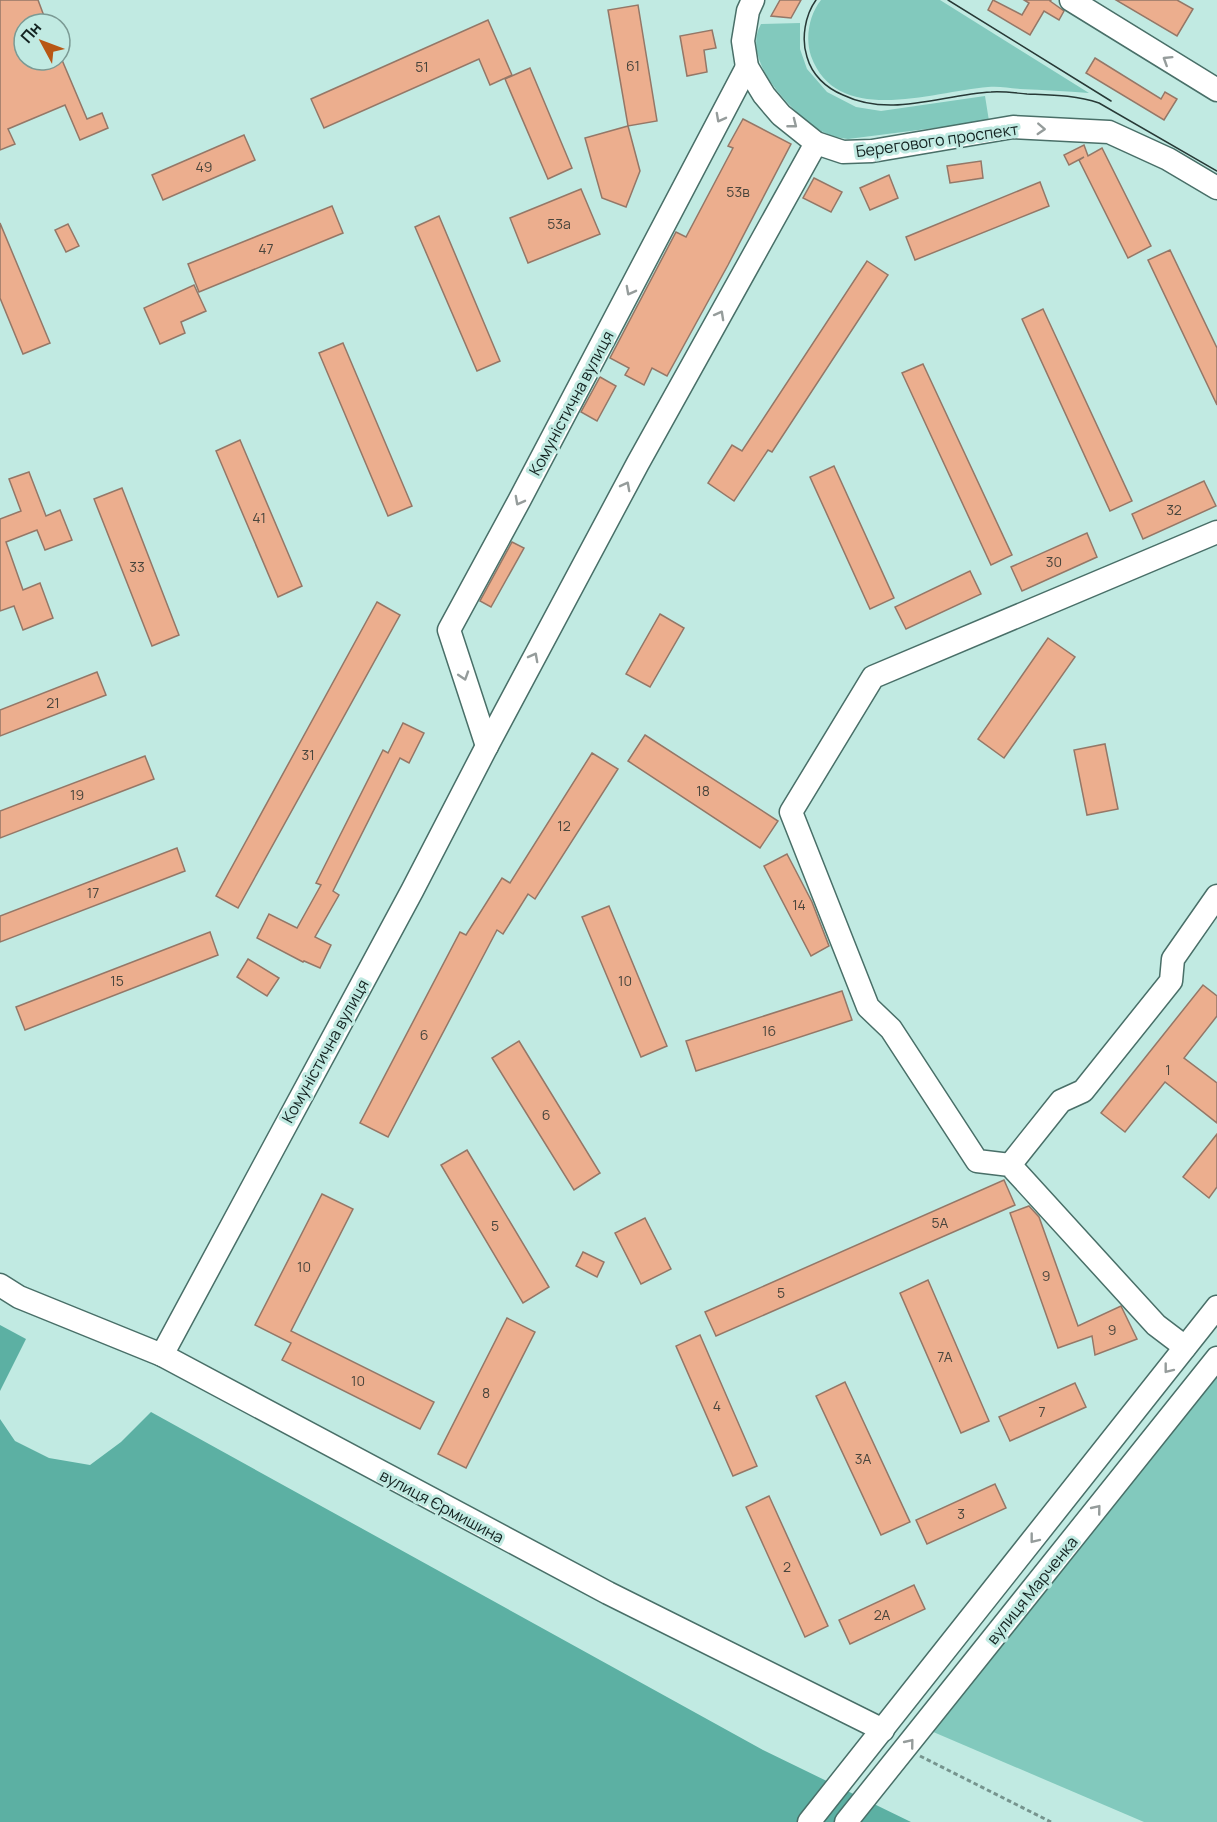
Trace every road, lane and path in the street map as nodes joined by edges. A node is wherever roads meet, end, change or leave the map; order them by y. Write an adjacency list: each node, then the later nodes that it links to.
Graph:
1 (753, 0): 3 (street, Берегового проспект)
2 (1071, 0): 4 (street, one-way to 2)
3 (747, 67): 5 (street, Берегового проспект, one-way to 5); 8 (street, Комуністична вулиця, one-way to 8)
4 (1217, 90)
5 (816, 143): 6 (street, Берегового проспект, one-way to 6); 8 (street, Комуністична вулиця, one-way to 5)
6 (1217, 188)
7 (1217, 532): 10 (street)
8 (487, 746): 15 (street, Комуністична вулиця)
9 (1217, 896): 10 (street)
10 (1010, 1165): 14 (street)
11 (0, 1285): 12 (street, вулиця Єрмишина)
12 (10, 1298): 15 (street, вулиця Єрмишина)
13 (1217, 1307): 14 (street, вулиця Марченка)
14 (1185, 1347): 17 (street, вулиця Марченка, one-way to 17)
15 (162, 1355): 17 (street, вулиця Єрмишина)
16 (1217, 1358): 18 (street, вулиця Марченка, one-way to 16)
17 (883, 1730): 19 (street, вулиця Марченка)
18 (905, 1749): 20 (street, вулиця Марченка); 23 (path)
19 (850, 1772): 20 (street); 21 (street)
20 (873, 1789): 22 (street, вулиця Марченка)
21 (818, 1820)
22 (846, 1822)
23 (1051, 1822)

